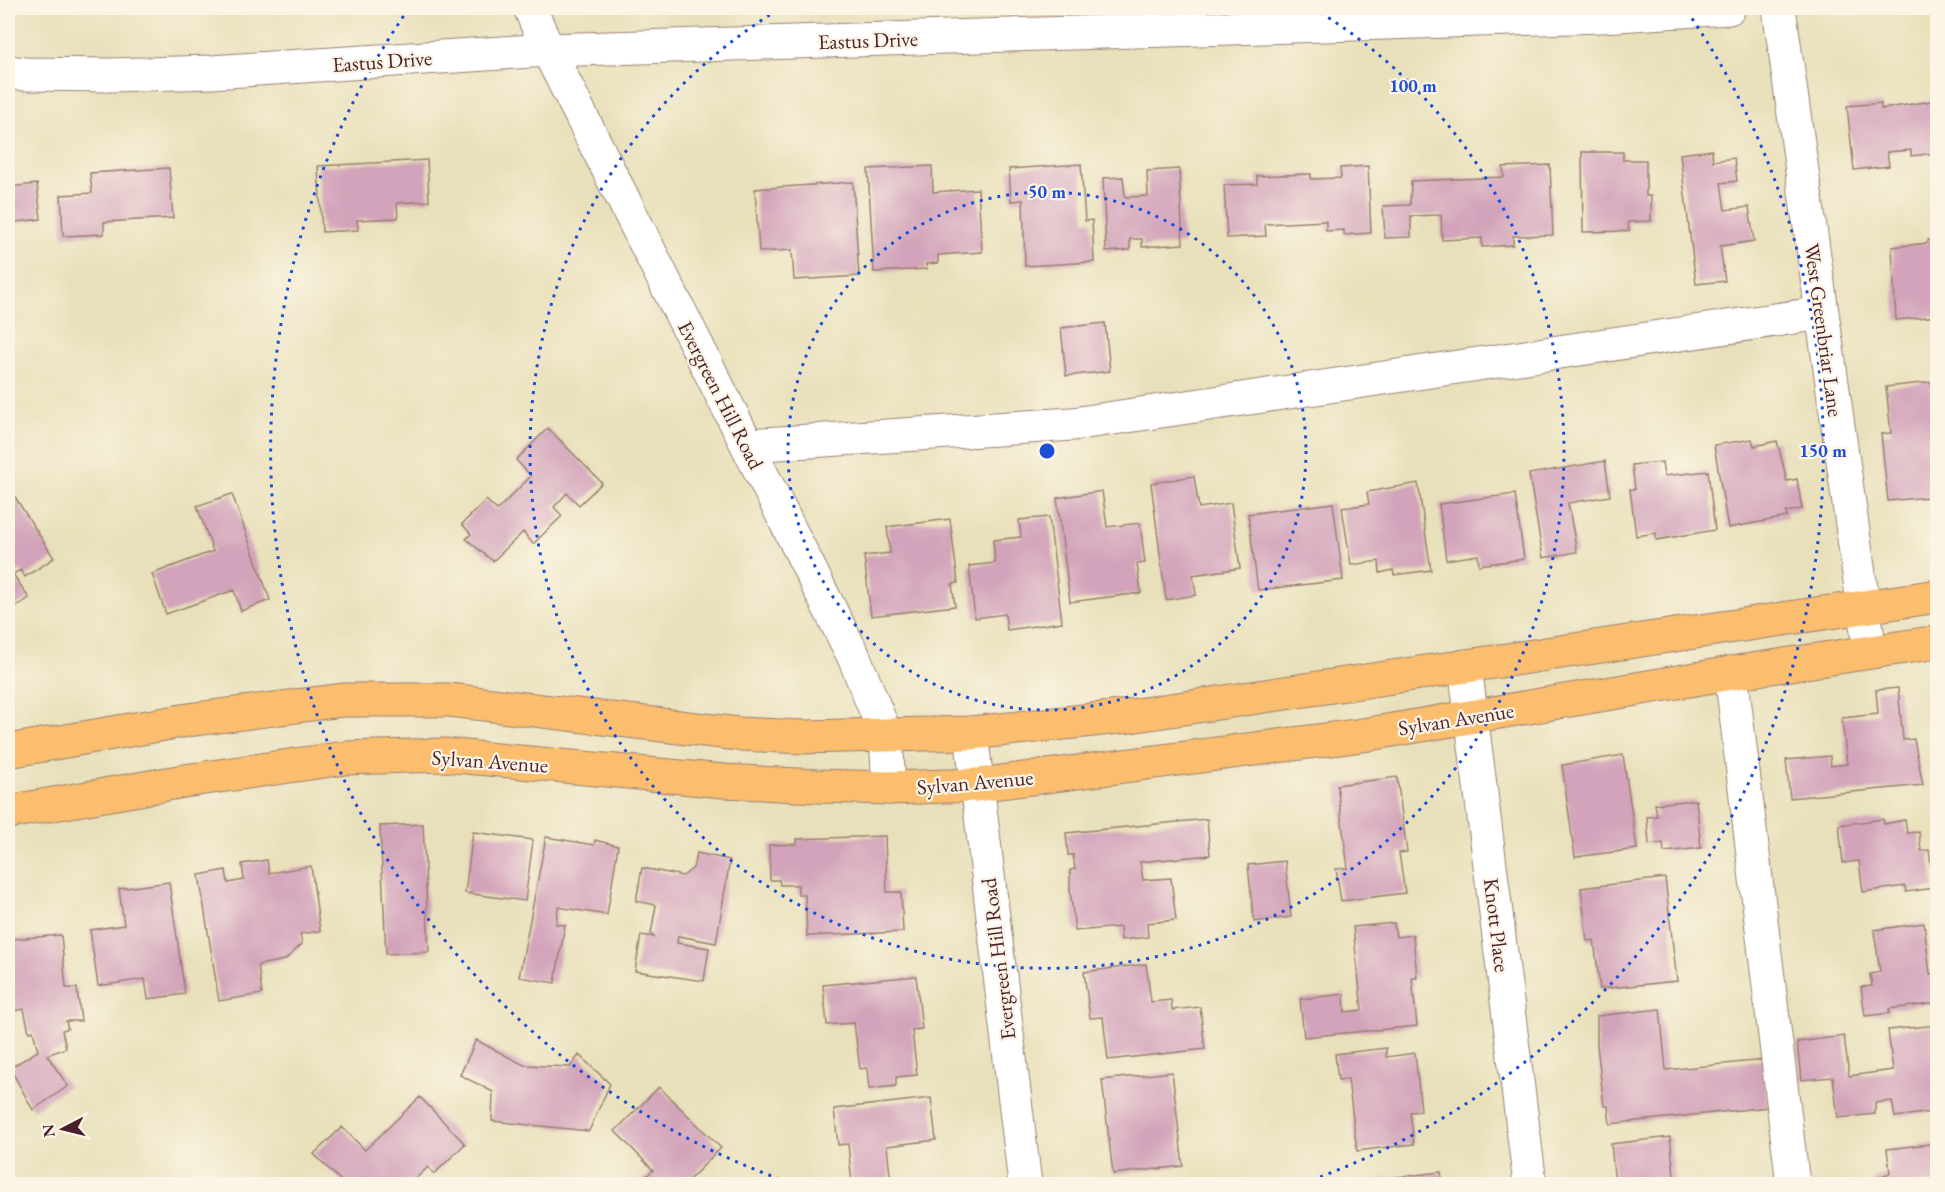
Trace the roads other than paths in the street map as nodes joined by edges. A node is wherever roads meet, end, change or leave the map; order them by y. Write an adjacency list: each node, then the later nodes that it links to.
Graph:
1 (530, 8): 4 (street, Evergreen Hill Road)
2 (1729, 8): 4 (street, Eastus Drive)
3 (1779, 8): 6 (street, West Greenbriar Lane)
4 (548, 50): 5 (street, Eastus Drive); 7 (street, Evergreen Hill Road)
5 (8, 72)
6 (1822, 313): 7 (street); 9 (street, West Greenbriar Lane)
7 (747, 445): 16 (street, Evergreen Hill Road)
8 (1938, 596): 9 (main road)
9 (1863, 607): 11 (street, West Greenbriar Lane); 12 (main road)
10 (1938, 642): 11 (main road, Sylvan Avenue)
11 (1870, 652): 13 (main road, Sylvan Avenue)
12 (1465, 666): 14 (street, Knott Place); 15 (main road)
13 (1731, 674): 14 (main road, Sylvan Avenue); 23 (street)
14 (1471, 717): 18 (main road, Sylvan Avenue); 22 (street, Knott Place)
15 (971, 733): 16 (main road); 18 (street, Evergreen Hill Road)
16 (886, 736): 17 (main road); 19 (street, Evergreen Hill Road)
17 (8, 751)
18 (977, 784): 19 (main road, Sylvan Avenue); 21 (street, Evergreen Hill Road)
19 (889, 788): 20 (main road, Sylvan Avenue)
20 (8, 812)
21 (1025, 1185)
22 (1530, 1185)
23 (1793, 1185)

